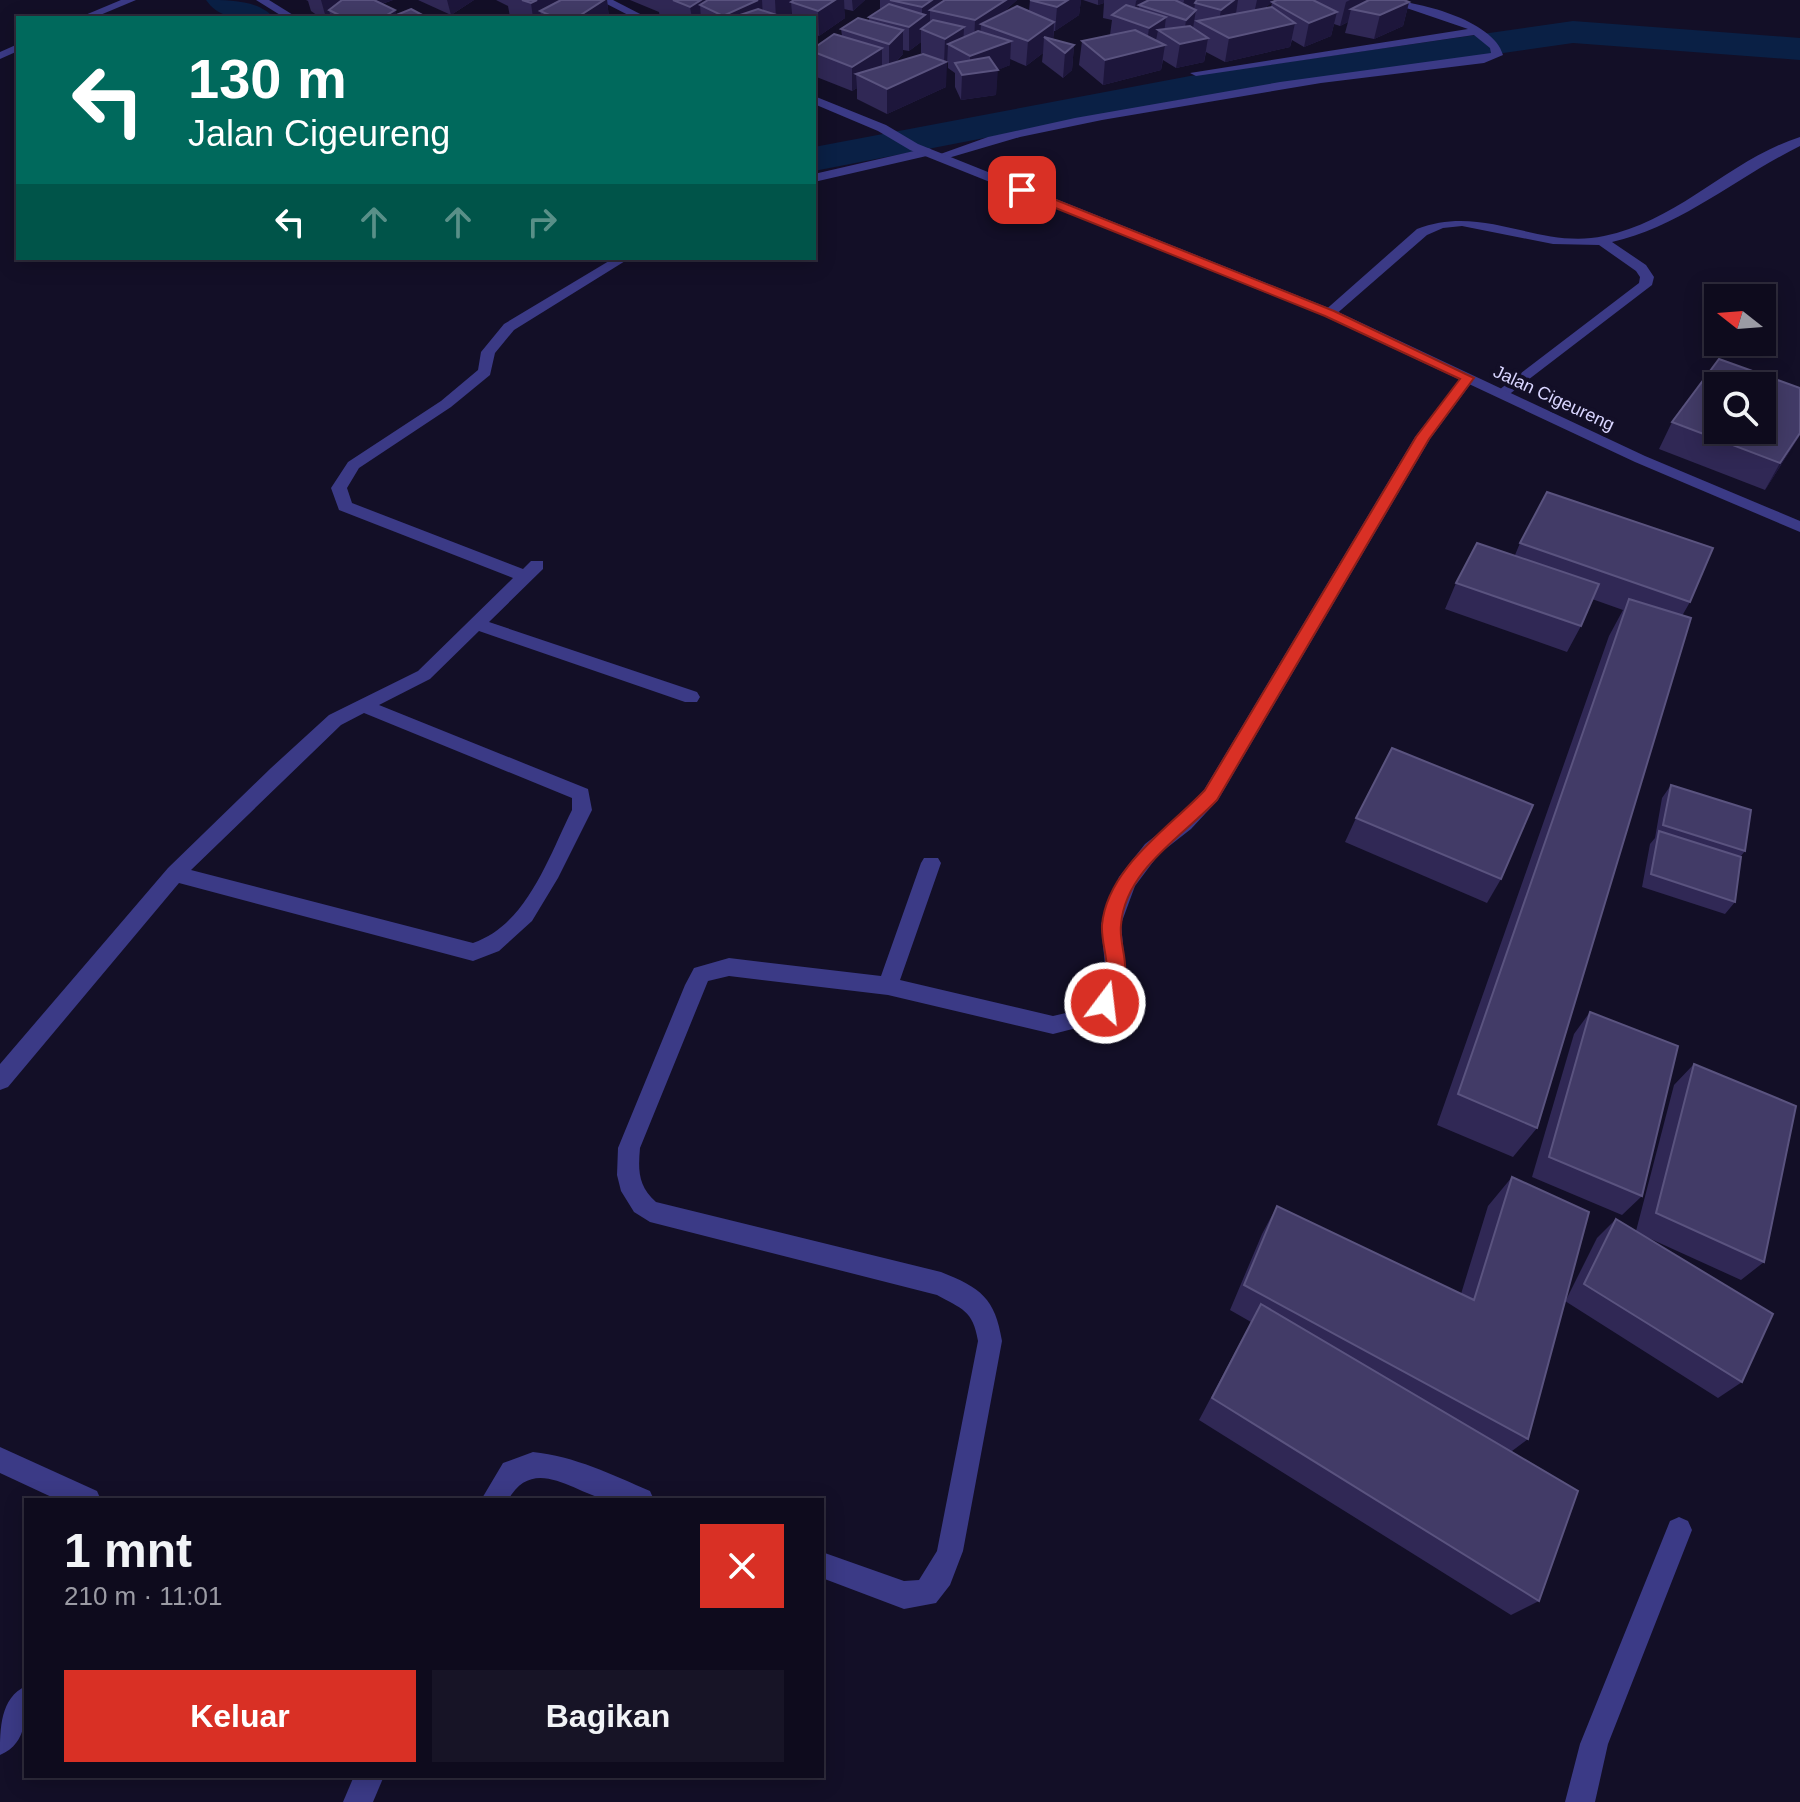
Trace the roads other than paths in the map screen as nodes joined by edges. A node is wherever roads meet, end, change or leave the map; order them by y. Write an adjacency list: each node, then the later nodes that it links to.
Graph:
1 (131, 0): 5 (street)
2 (261, 0): 6 (street)
3 (604, 0): 7 (street)
4 (1388, 0): 8 (street)
5 (88, 16)
6 (289, 16)
7 (639, 16)
8 (1480, 33): 9 (street); 12 (street)
9 (1196, 73)
10 (817, 105): 12 (street, Jalan Cigeureng)
11 (1800, 141): 14 (street)
12 (933, 154): 13 (street); 16 (street, Jalan Cigeureng)
13 (816, 178)
14 (1602, 241): 16 (street); 18 (street)
15 (620, 260): 20 (street)
16 (1329, 313): 17 (street, Jalan Cigeureng)
17 (1468, 378): 18 (street, Jalan Cigeureng); 25 (street)
18 (1502, 393): 19 (street, Jalan Cigeureng)
19 (1800, 527)
20 (477, 624): 21 (street); 22 (street)
21 (691, 697)
22 (363, 706): 24 (street); 24 (street)
23 (931, 863): 25 (street)
24 (175, 874): 26 (street)
25 (888, 986): 32 (street)
26 (0, 1080)
27 (0, 1460): 28 (street)
28 (84, 1498)
29 (495, 1498): 30 (street)
30 (635, 1498)
31 (1679, 1530): 37 (street)
32 (824, 1566)
33 (24, 1703): 34 (street)
34 (0, 1741)
35 (368, 1778): 36 (street)
36 (358, 1802)
37 (1580, 1802)

